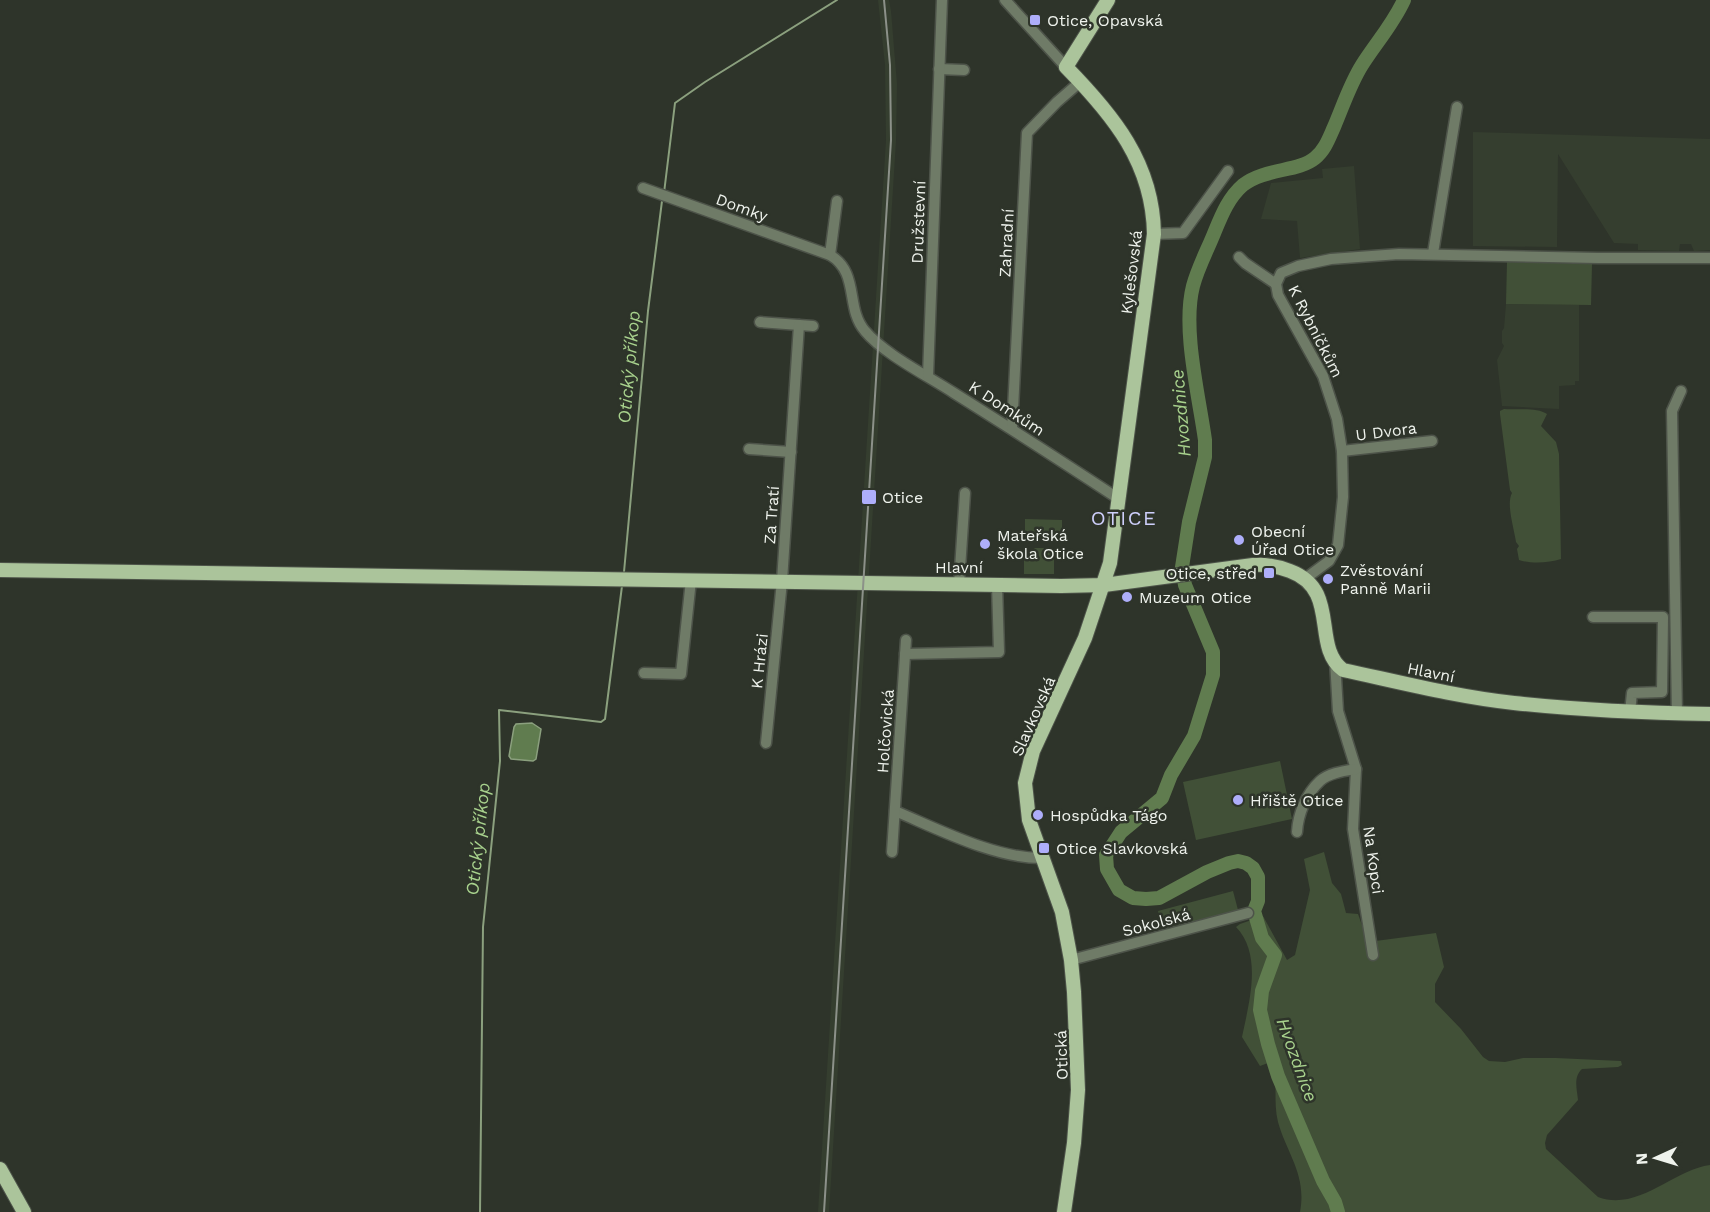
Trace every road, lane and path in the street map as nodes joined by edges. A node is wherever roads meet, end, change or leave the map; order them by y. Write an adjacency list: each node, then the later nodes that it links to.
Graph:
1 (942, 0): 5 (street, Družstevní)
2 (1005, 0): 4 (street)
3 (1108, 0): 4 (main road)
4 (1066, 67): 7 (main road, Kylešovská)
5 (939, 69): 6 (street); 21 (street, Družstevní)
6 (964, 70)
7 (1080, 82): 12 (main road, Kylešovská); 23 (street, Zahradní)
8 (1457, 107): 13 (street)
9 (1228, 171): 12 (street)
10 (643, 188): 14 (street, Domky)
11 (837, 201): 14 (street)
12 (1154, 234): 29 (main road, Kylešovská)
13 (1433, 253): 16 (street, K Rybníčkům); 17 (street, K Rybníčkům)
14 (830, 255): 21 (street, K Domkům)
15 (1239, 256): 17 (street)
16 (1710, 258)
17 (1276, 284): 26 (street, K Rybníčkům)
18 (760, 322): 19 (street)
19 (800, 325): 20 (street); 27 (street, Za Tratí)
20 (813, 326)
21 (927, 376): 23 (street, K Domkům)
22 (1681, 391): 43 (street)
23 (1012, 429): 29 (street, K Domkům)
24 (1432, 441): 26 (street, U Dvora)
25 (749, 449): 27 (street)
26 (1342, 451): 31 (street, K Rybníčkům)
27 (790, 452): 33 (street, Za Tratí)
28 (966, 493): 34 (street)
29 (1119, 499): 36 (main road, Kylešovská)
30 (0, 570): 32 (main road, Hlavní)
31 (1306, 578): 36 (main road, Hlavní); 40 (main road)
32 (691, 580): 33 (main road, Hlavní); 41 (street)
33 (782, 581): 34 (main road, Hlavní); 45 (street, K Hrázi)
34 (959, 584): 35 (main road, Hlavní)
35 (997, 584): 36 (main road, Hlavní); 39 (street)
36 (1104, 585): 50 (main road, Slavkovská)
37 (1593, 617): 42 (street)
38 (906, 640): 39 (street, Holčovická)
39 (905, 654): 47 (street, Holčovická)
40 (1335, 662): 42 (main road, Hlavní); 46 (street, Na Kopci)
41 (644, 673)
42 (1630, 711): 43 (main road, Hlavní)
43 (1677, 714): 44 (main road, Hlavní)
44 (1710, 714)
45 (766, 743)
46 (1356, 769): 48 (street); 53 (street, Na Kopci)
47 (895, 811): 49 (street, Holčovická); 50 (street)
48 (1297, 832)
49 (891, 852)
50 (1043, 858): 51 (main road, Slavkovská)
51 (1058, 898): 54 (main road, Otická)
52 (1248, 913): 54 (street, Sokolská)
53 (1373, 955)
54 (1071, 960): 57 (main road, Otická)
55 (0, 1169): 56 (main road)
56 (24, 1212)
57 (1064, 1212)

